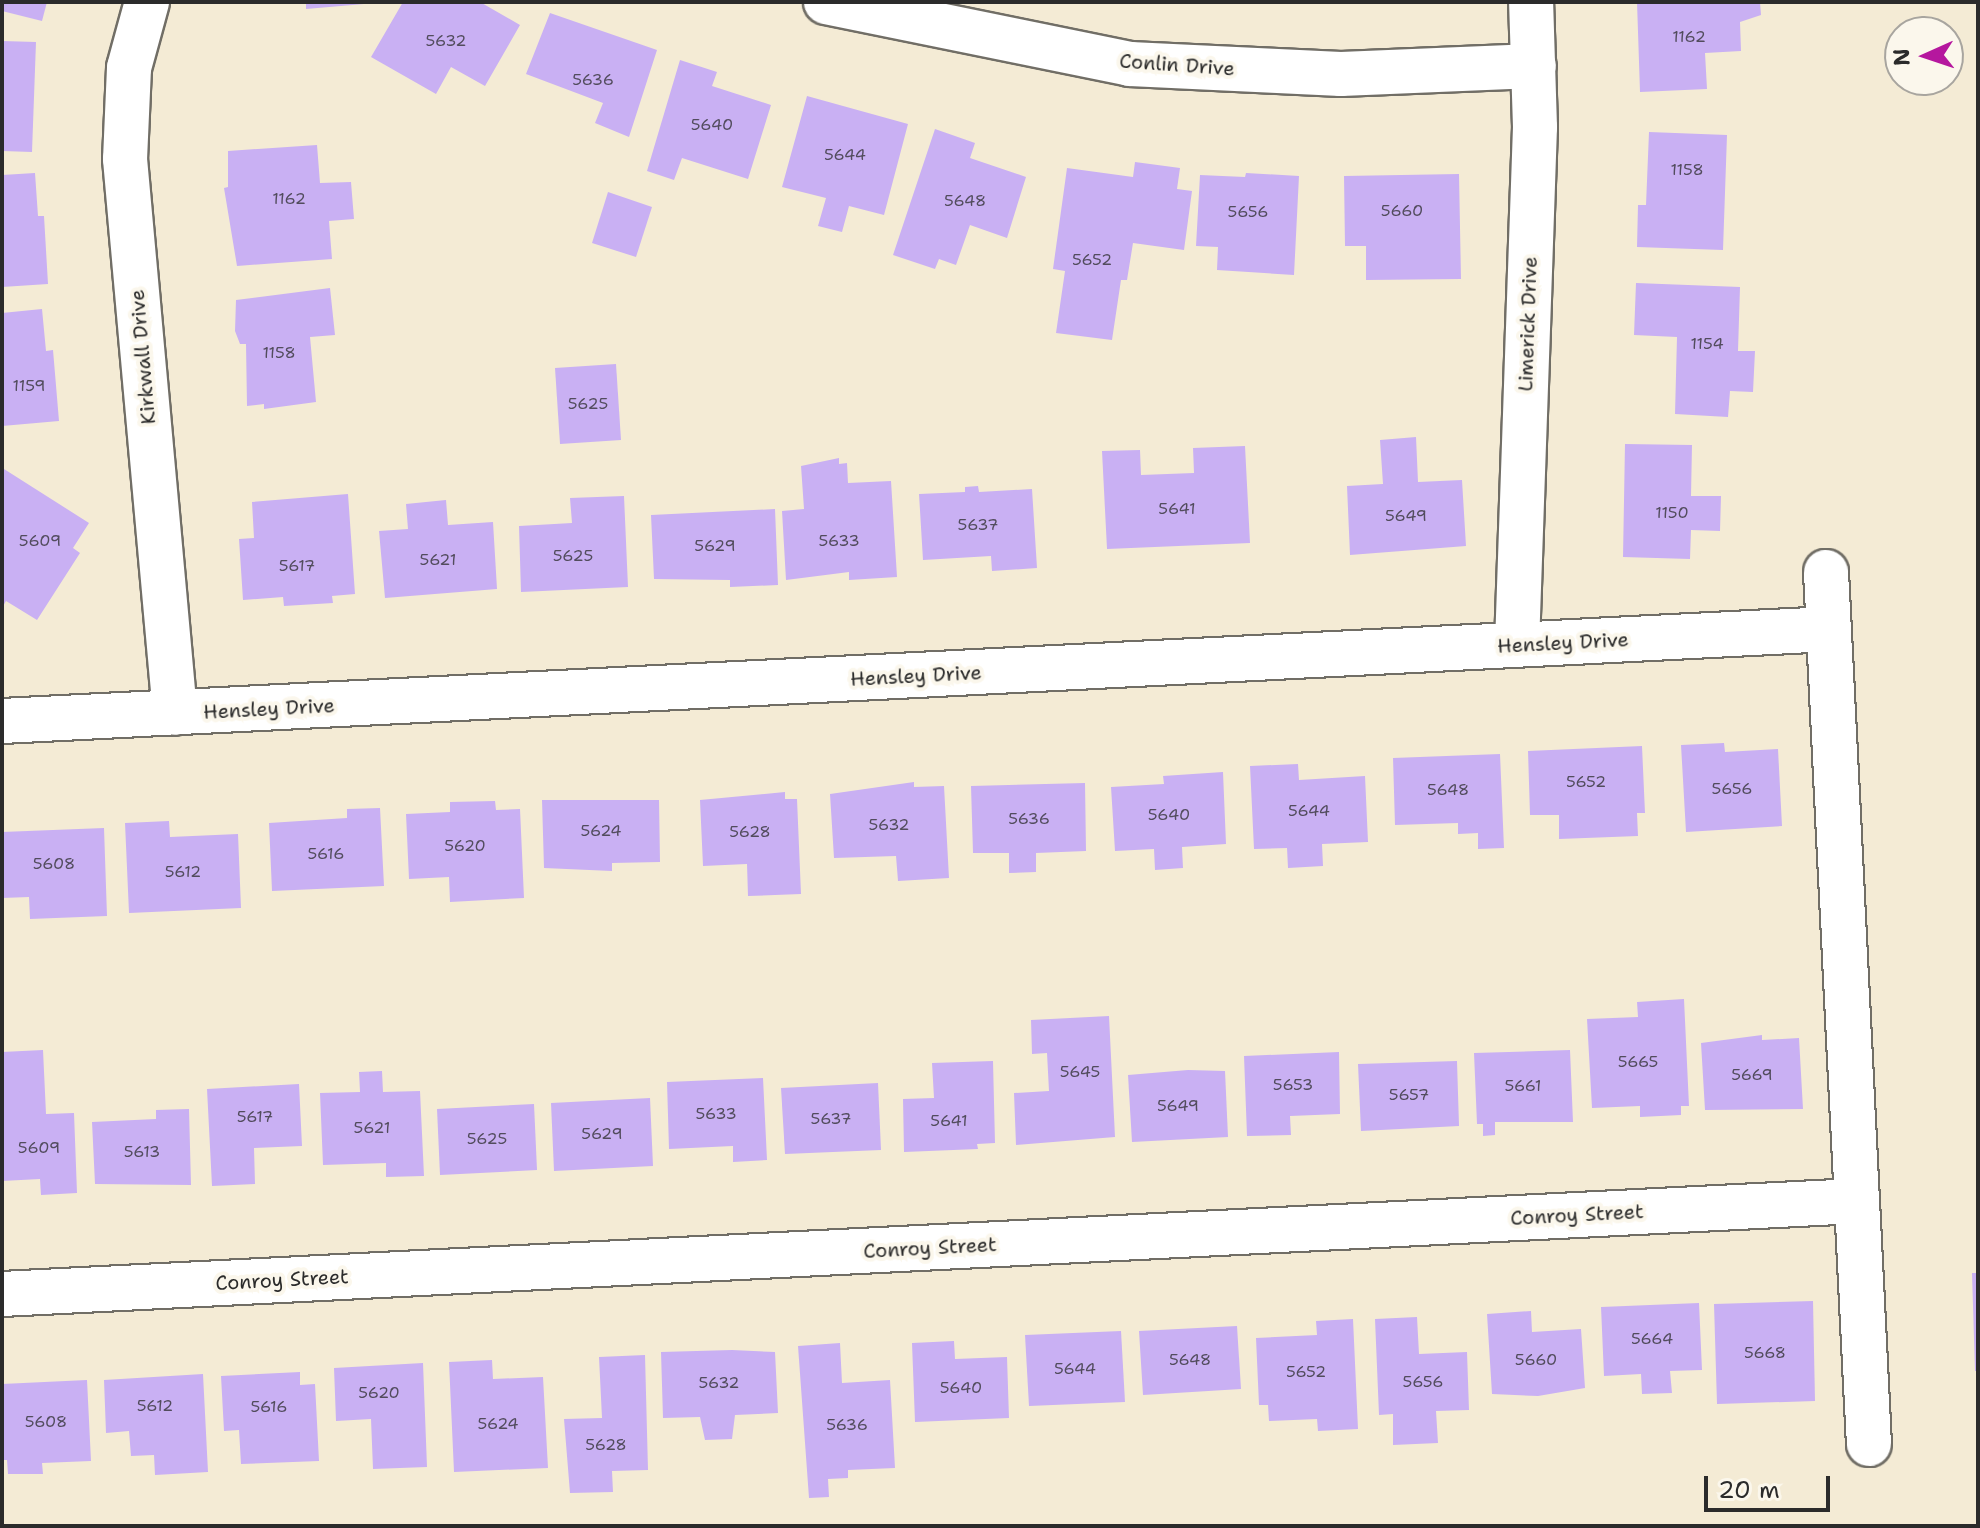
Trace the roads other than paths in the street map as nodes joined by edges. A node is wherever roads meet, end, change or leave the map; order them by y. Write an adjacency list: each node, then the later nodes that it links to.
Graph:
1 (147, 2): 8 (street, Kirkwall Drive)
2 (826, 2): 4 (street, Conlin Drive)
3 (1531, 2): 4 (street, Limerick Drive)
4 (1534, 66): 7 (street, Limerick Drive)
5 (1826, 572): 6 (street)
6 (1829, 629): 7 (street, Hensley Drive); 10 (street)
7 (1517, 645): 8 (street, Hensley Drive)
8 (175, 713): 9 (street, Hensley Drive)
9 (2, 721)
10 (1857, 1201): 11 (street, Conroy Street); 12 (street)
11 (2, 1294)
12 (1869, 1444)

